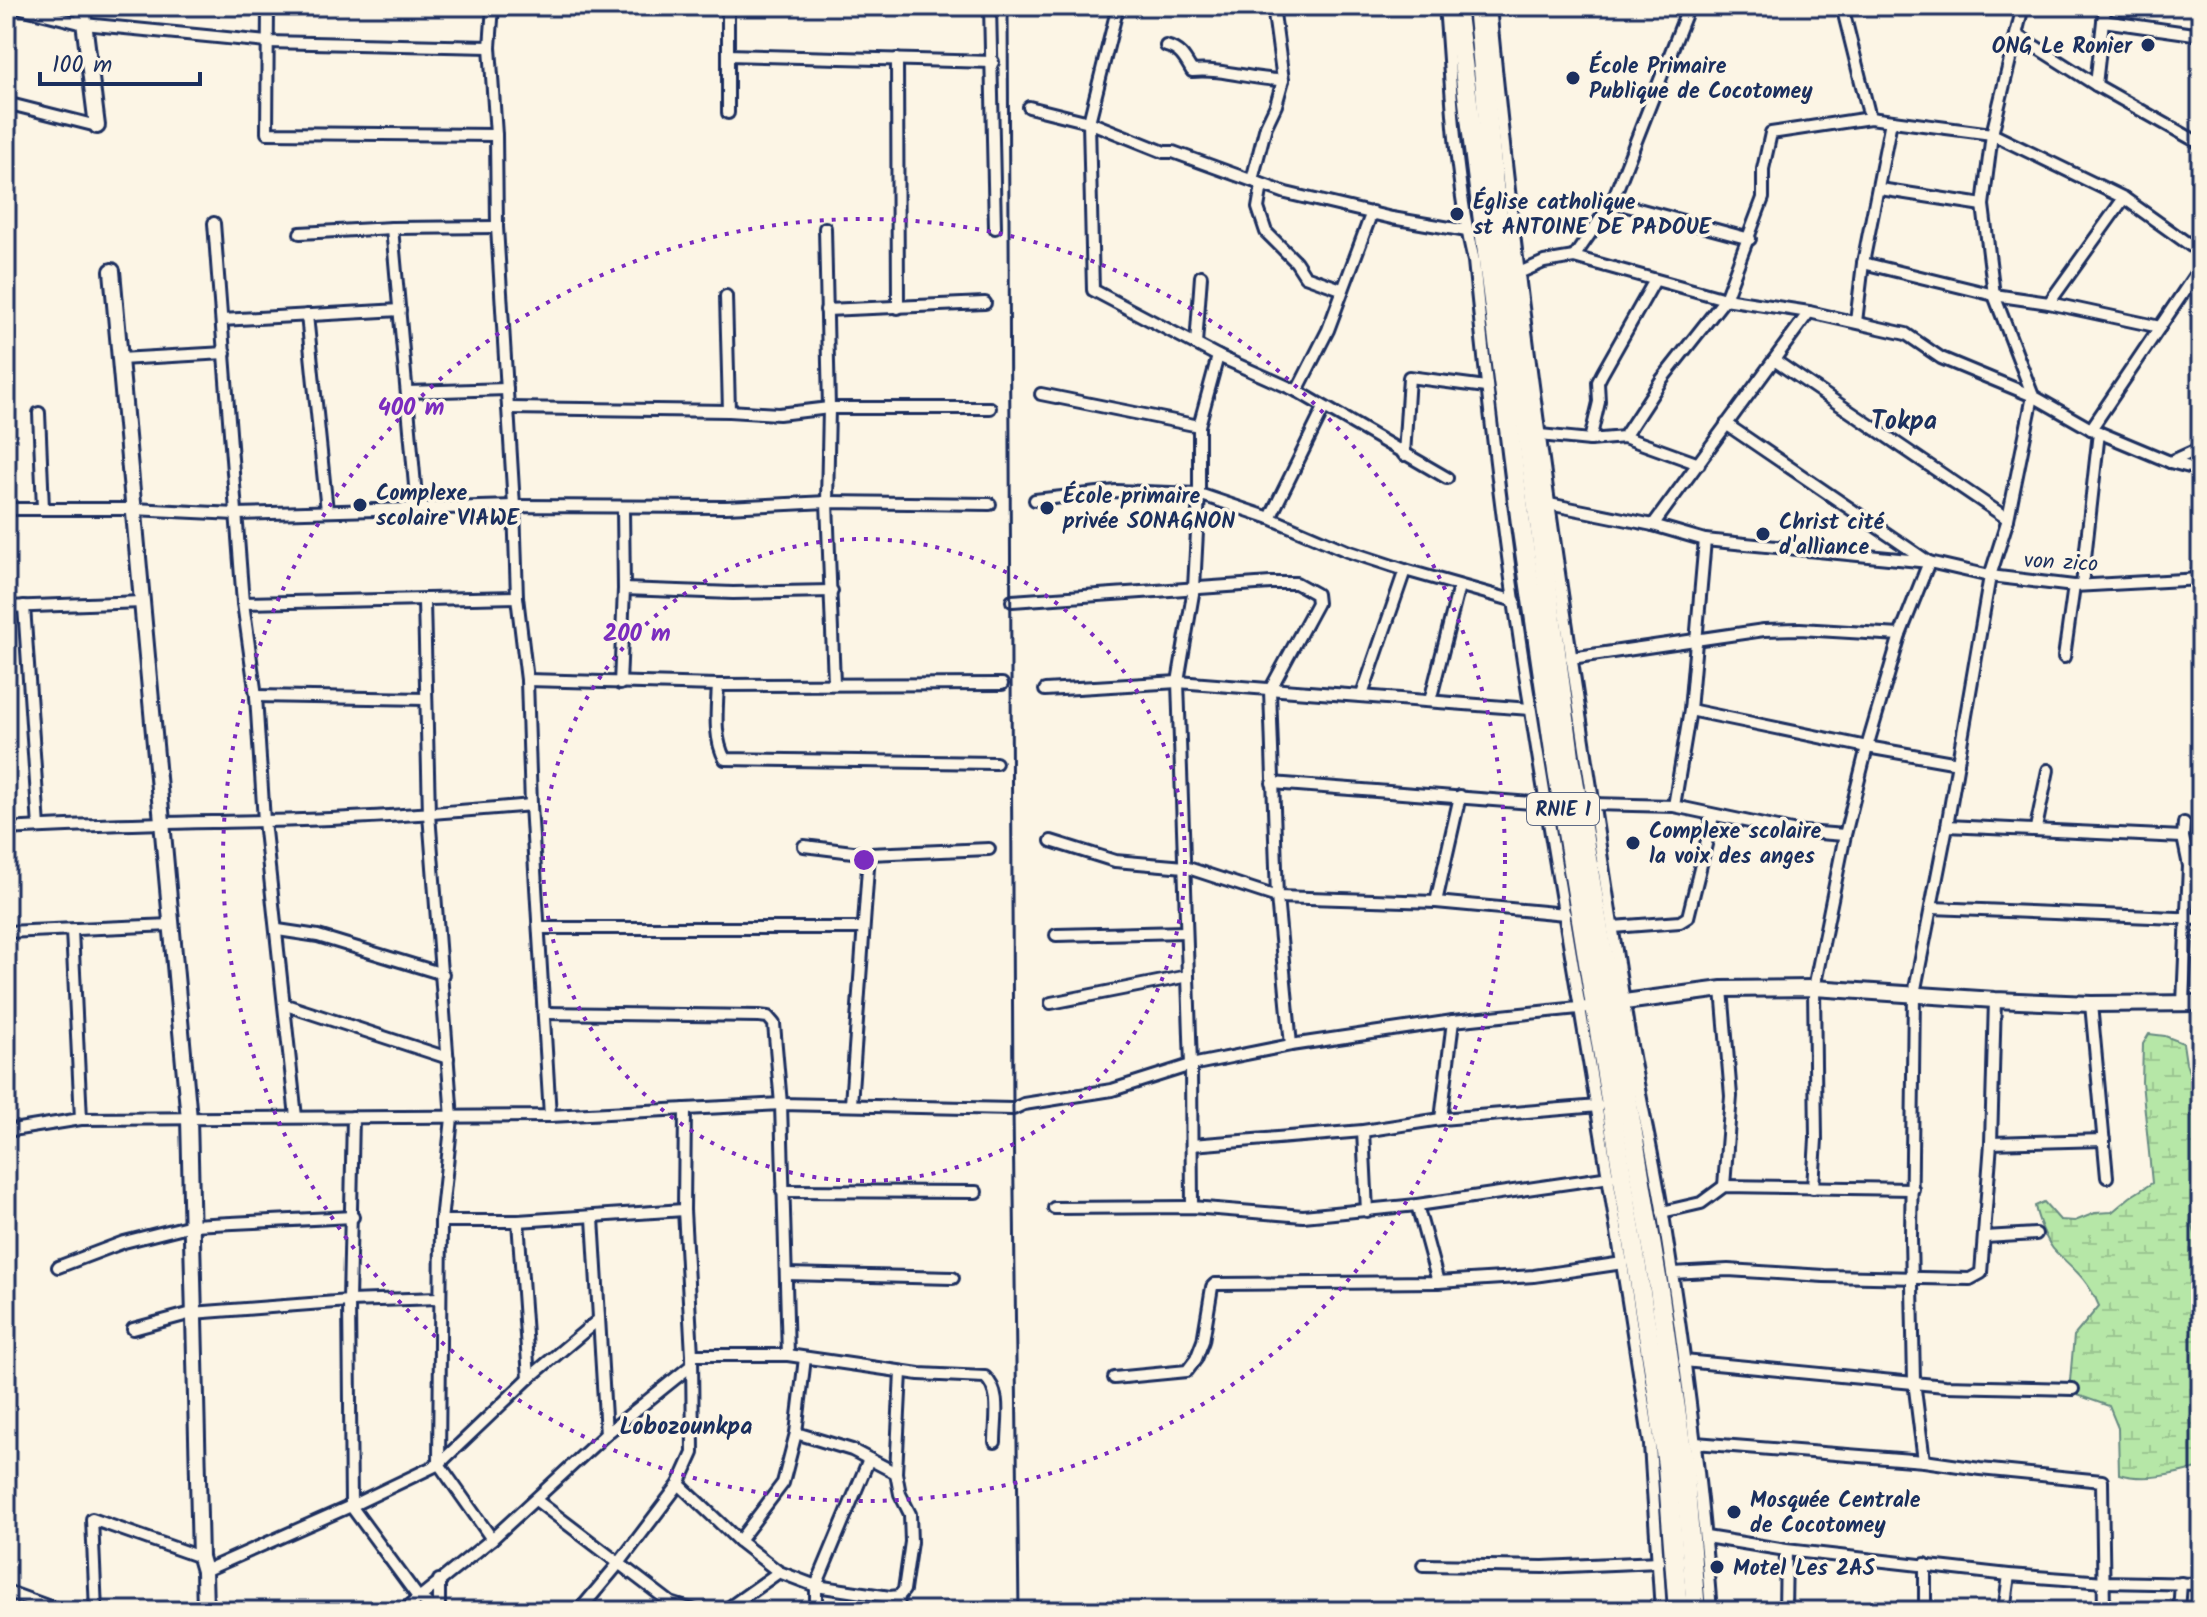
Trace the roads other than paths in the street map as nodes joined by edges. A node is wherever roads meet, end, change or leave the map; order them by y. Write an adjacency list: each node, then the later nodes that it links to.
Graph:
1 (13, 6): 18 (street)
2 (82, 6): 18 (street)
3 (268, 6): 21 (street)
4 (493, 6): 23 (street)
5 (728, 6): 24 (street)
6 (990, 6): 26 (street)
7 (1118, 6): 34 (street)
8 (1273, 6): 27 (street)
9 (1445, 6): 50 (street)
10 (1456, 6): 207 (highway, RNIE 1)
11 (1477, 6): 207 (highway, RNIE 1)
12 (1490, 6): 58 (street)
13 (1689, 6): 42 (street)
14 (1842, 6): 32 (street)
15 (2023, 6): 19 (street)
16 (2106, 6): 17 (street)
17 (2103, 21): 20 (street); 28 (street)
18 (84, 24): 21 (street); 35 (street)
19 (2017, 35): 28 (street); 36 (street)
20 (2201, 35)
21 (267, 42): 23 (street); 37 (street)
22 (1166, 46): 27 (street)
23 (490, 47): 37 (street)
24 (728, 55): 25 (street); 31 (street)
25 (897, 59): 26 (street); 67 (street)
26 (993, 62): 49 (street)
27 (1283, 80): 39 (street)
28 (2096, 85): 38 (street)
29 (6, 103): 35 (street)
30 (1029, 107): 34 (street)
31 (728, 113)
32 (1870, 118): 33 (street); 52 (street)
33 (1891, 121): 36 (street); 40 (street)
34 (1089, 122): 39 (street); 75 (street)
35 (97, 126)
36 (1992, 134): 41 (street); 43 (street)
37 (496, 135): 46 (street)
38 (2201, 144)
39 (1252, 180): 44 (street); 61 (street)
40 (1880, 189): 43 (street); 55 (street)
41 (2124, 198): 53 (street); 66 (street)
42 (1612, 202): 52 (street); 54 (street)
43 (1983, 205): 62 (street)
44 (1372, 212): 50 (street); 61 (street)
45 (214, 223): 72 (street)
46 (497, 227): 47 (street); 81 (street)
47 (392, 228): 51 (street); 68 (street)
48 (825, 228): 69 (street)
49 (995, 228)
50 (1467, 231): 80 (street)
51 (300, 233)
52 (1750, 239): 64 (street)
53 (2201, 253)
54 (1574, 257): 58 (street); 60 (street)
55 (1863, 263): 62 (street); 73 (street)
56 (2201, 266): 74 (street)
57 (112, 271): 78 (street)
58 (1519, 273): 95 (street)
59 (1201, 276): 75 (street)
60 (1655, 280): 64 (street); 97 (street)
61 (1341, 289): 82 (street)
62 (1994, 295): 66 (street); 85 (street)
63 (726, 296): 90 (street)
64 (1725, 299): 70 (street); 96 (street)
65 (985, 303): 67 (street)
66 (2049, 303): 74 (street)
67 (898, 308): 69 (street)
68 (400, 310): 71 (street); 83 (street)
69 (826, 310): 87 (street)
70 (1809, 312): 73 (street); 79 (street)
71 (307, 315): 72 (street); 115 (street)
72 (222, 320): 76 (street)
73 (1856, 322): 85 (street)
74 (2160, 327): 94 (street)
75 (1196, 344): 77 (street)
76 (225, 353): 78 (street); 116 (street)
77 (1218, 356): 82 (street); 93 (street)
78 (120, 359): 114 (street)
79 (1774, 360): 92 (street); 118 (street)
80 (1486, 387): 99 (street); 134 (street)
81 (507, 389): 83 (street); 86 (street)
82 (1297, 391): 89 (street)
83 (408, 392): 111 (street)
84 (1041, 394): 93 (street)
85 (2033, 396): 94 (street); 118 (street)
86 (508, 408): 90 (street); 109 (street)
87 (829, 408): 88 (street); 90 (street); 106 (street)
88 (990, 408)
89 (1324, 408): 99 (street); 117 (street)
90 (729, 411)
91 (39, 413): 110 (street)
92 (1726, 424): 101 (street); 121 (street)
93 (1199, 426): 104 (street)
94 (2095, 430): 100 (street); 126 (street)
95 (1540, 435): 97 (street); 108 (street)
96 (1624, 437): 97 (street); 101 (street)
97 (1590, 440)
98 (2201, 448): 100 (street)
99 (1404, 455): 103 (street)
100 (2170, 462): 102 (street)
101 (1699, 464): 119 (street)
102 (2201, 470)
103 (1447, 478)
104 (1199, 494): 105 (street); 117 (street); 128 (street)
105 (1035, 500)
106 (827, 502): 107 (street); 112 (street); 130 (street)
107 (990, 504)
108 (1549, 504): 119 (street); 142 (street)
109 (514, 506): 111 (street); 112 (street); 131 (street)
110 (43, 508): 113 (street); 114 (street)
111 (417, 508): 115 (street)
112 (623, 508): 129 (street)
113 (6, 509)
114 (133, 509): 116 (street); 135 (street)
115 (327, 511): 116 (street)
116 (236, 514): 136 (street)
117 (1270, 518): 123 (street)
118 (2008, 519): 124 (street)
119 (1653, 525): 120 (street)
120 (1705, 540): 121 (street); 140 (street)
121 (1929, 562): 124 (street, von zico); 139 (street)
122 (2201, 568): 125 (street)
123 (1405, 570): 127 (street); 151 (street)
124 (1990, 576): 126 (street, von zico); 159 (street)
125 (2197, 579): 126 (street, von zico)
126 (2078, 585): 141 (street)
127 (1459, 586): 134 (street); 154 (street)
128 (1194, 588): 133 (street); 144 (street); 150 (street)
129 (624, 589): 130 (street); 146 (street)
130 (832, 591): 145 (street)
131 (517, 597): 132 (street); 143 (street)
132 (424, 601): 136 (street); 153 (street)
133 (1012, 601)
134 (1515, 601): 155 (street)
135 (142, 602): 137 (street); 169 (street)
136 (243, 603): 152 (street)
137 (24, 606): 138 (street); 173 (street)
138 (6, 607)
139 (1900, 635): 140 (street); 157 (street)
140 (1696, 639): 142 (street); 156 (street)
141 (2064, 657)
142 (1571, 658): 164 (street)
143 (527, 680): 146 (street); 165 (street)
144 (1178, 682): 149 (street); 150 (street); 182 (street)
145 (834, 683): 147 (street); 148 (street)
146 (620, 684): 148 (street)
147 (1002, 684)
148 (718, 685): 158 (street)
149 (1045, 690)
150 (1270, 690): 151 (street); 161 (street)
151 (1362, 695): 154 (street)
152 (256, 696): 153 (street); 170 (street)
153 (426, 699): 167 (street)
154 (1430, 701): 155 (street)
155 (1530, 709): 163 (street)
156 (1690, 710): 157 (street); 166 (street)
157 (1867, 747): 159 (street); 176 (street)
158 (996, 763)
159 (1958, 763): 172 (street)
160 (2048, 770): 174 (street)
161 (1272, 783): 162 (street); 183 (street)
162 (1460, 796): 163 (street); 184 (street)
163 (1546, 804): 186 (street)
164 (1592, 804): 166 (street); 190 (street)
165 (531, 805): 167 (street); 191 (street)
166 (1674, 806): 168 (street)
167 (429, 814): 170 (street); 198 (street)
168 (1713, 816): 176 (street); 190 (street)
169 (162, 821): 170 (street); 173 (street); 189 (street)
170 (264, 821): 194 (street)
171 (2184, 823): 177 (street)
172 (1947, 826): 174 (street); 185 (street)
173 (39, 827): 175 (street)
174 (2036, 828): 177 (street)
175 (6, 829)
176 (1845, 835): 200 (street)
177 (2183, 837): 187 (street)
178 (1051, 841): 182 (street)
179 (804, 846): 181 (street)
180 (989, 849): 181 (street)
181 (869, 854): 192 (street)
182 (1185, 867): 183 (street); 196 (street)
183 (1277, 897): 184 (street); 212 (street)
184 (1436, 902): 186 (street)
185 (1932, 908): 187 (street); 202 (street)
186 (1565, 914): 207 (street)
187 (2188, 919): 188 (street); 205 (street)
188 (2201, 919)
189 (171, 925): 193 (street); 224 (street)
190 (1613, 927): 207 (street)
191 (539, 928): 192 (street); 210 (street)
192 (863, 928): 216 (street)
193 (72, 930): 195 (street); 223 (street)
194 (278, 930): 198 (street); 209 (street)
195 (6, 932)
196 (1185, 932): 197 (street); 199 (street)
197 (1056, 935)
198 (443, 974): 213 (street)
199 (1188, 976): 204 (street); 214 (street)
200 (1814, 988): 201 (street); 202 (street); 234 (street)
201 (1722, 989): 207 (street); 233 (street)
202 (1914, 994): 203 (street); 235 (street)
203 (1995, 1000): 208 (street); 229 (street)
204 (1051, 1003)
205 (2183, 1003): 206 (street); 208 (street)
206 (2201, 1003)
207 (1602, 1004): 211 (street); 217 (street); 243 (street); 313 (highway, RNIE 1); 314 (highway, RNIE 1)
208 (2091, 1004): 228 (street)
209 (286, 1005): 213 (street); 220 (street)
210 (544, 1013): 215 (street); 219 (street)
211 (1453, 1021): 212 (street); 225 (street)
212 (1291, 1045): 214 (street)
213 (448, 1058): 222 (street)
214 (1191, 1065): 216 (street); 230 (street)
215 (781, 1104): 216 (street); 218 (street); 236 (street)
216 (851, 1104)
217 (1598, 1106): 225 (street); 231 (street)
218 (685, 1109): 219 (street); 241 (street)
219 (550, 1116): 222 (street)
220 (296, 1117): 221 (street); 224 (street)
221 (353, 1117): 222 (street); 244 (street)
222 (452, 1118): 246 (street)
223 (81, 1119): 224 (street); 226 (street)
224 (189, 1119): 248 (street)
225 (1441, 1119): 227 (street)
226 (6, 1131)
227 (1363, 1131): 230 (street); 242 (street)
228 (2104, 1140): 229 (street); 232 (street)
229 (1991, 1143): 250 (street)
230 (1192, 1145): 239 (street)
231 (1610, 1177): 238 (street); 251 (street)
232 (2107, 1177)
233 (1724, 1186): 234 (street); 243 (street)
234 (1813, 1188): 235 (street)
235 (1913, 1189): 256 (street)
236 (782, 1191): 237 (street); 254 (street)
237 (976, 1192)
238 (1417, 1205): 242 (street); 257 (street)
239 (1192, 1207): 240 (street); 242 (street)
240 (1054, 1208)
241 (684, 1210): 245 (street); 265 (street)
242 (1367, 1211)
243 (1662, 1212): 253 (street)
244 (353, 1217): 248 (street); 259 (street)
245 (593, 1218): 247 (street); 261 (street)
246 (441, 1221): 247 (street); 258 (street)
247 (518, 1221): 268 (street)
248 (192, 1225): 252 (street); 260 (street)
249 (2036, 1234): 250 (street)
250 (1985, 1237): 256 (street)
251 (1623, 1263): 257 (street); 288 (street)
252 (58, 1267)
253 (1672, 1273): 256 (street); 266 (street)
254 (786, 1274): 255 (street); 263 (street)
255 (953, 1278)
256 (1913, 1278): 270 (street)
257 (1438, 1282): 269 (street)
258 (439, 1298): 259 (street); 278 (street)
259 (349, 1301): 260 (street); 282 (street)
260 (192, 1313): 262 (street); 289 (street)
261 (598, 1320): 268 (street); 273 (street)
262 (133, 1329)
263 (788, 1355): 264 (street); 265 (street)
264 (805, 1358): 267 (street); 272 (street)
265 (692, 1360): 273 (street); 280 (street)
266 (1684, 1361): 270 (street); 275 (street)
267 (901, 1372): 274 (street); 279 (street)
268 (529, 1378): 278 (street)
269 (1114, 1378)
270 (1914, 1381): 271 (street); 277 (street)
271 (2073, 1389)
272 (796, 1433): 276 (street); 285 (street)
273 (606, 1434): 281 (street)
274 (995, 1442)
275 (1695, 1443): 277 (street); 283 (street)
276 (869, 1459): 279 (street); 298 (street)
277 (1924, 1461): 295 (street)
278 (439, 1464): 282 (street); 284 (street)
279 (896, 1473): 300 (street)
280 (679, 1484): 285 (street); 287 (street)
281 (536, 1500): 284 (street); 287 (street)
282 (351, 1506): 289 (street); 301 (street)
283 (1706, 1537): 286 (street); 315 (street)
284 (492, 1539): 294 (street)
285 (739, 1541): 292 (street)
286 (1786, 1550): 290 (street); 316 (street)
287 (620, 1562): 307 (street); 308 (street)
288 (1659, 1562): 291 (street); 312 (street)
289 (202, 1564): 303 (street); 304 (street)
290 (1925, 1564): 293 (street); 317 (street)
291 (1423, 1565)
292 (779, 1572): 298 (street); 309 (street)
293 (2009, 1575): 295 (street); 318 (street)
294 (439, 1580): 301 (street); 306 (street)
295 (2105, 1582): 296 (street); 319 (street)
296 (2181, 1583): 297 (street); 320 (street)
297 (2201, 1584)
298 (816, 1586): 300 (street); 310 (street)
299 (6, 1591): 302 (street)
300 (899, 1596): 311 (street)
301 (418, 1597): 305 (street); 306 (street)
302 (61, 1611)
303 (96, 1611)
304 (205, 1611)
305 (403, 1611)
306 (439, 1611)
307 (579, 1611)
308 (696, 1611)
309 (724, 1611)
310 (816, 1611)
311 (898, 1611)
312 (1661, 1611)
313 (1678, 1611)
314 (1696, 1611)
315 (1711, 1611)
316 (1785, 1611)
317 (1925, 1611)
318 (2004, 1611)
319 (2104, 1611)
320 (2179, 1611)

